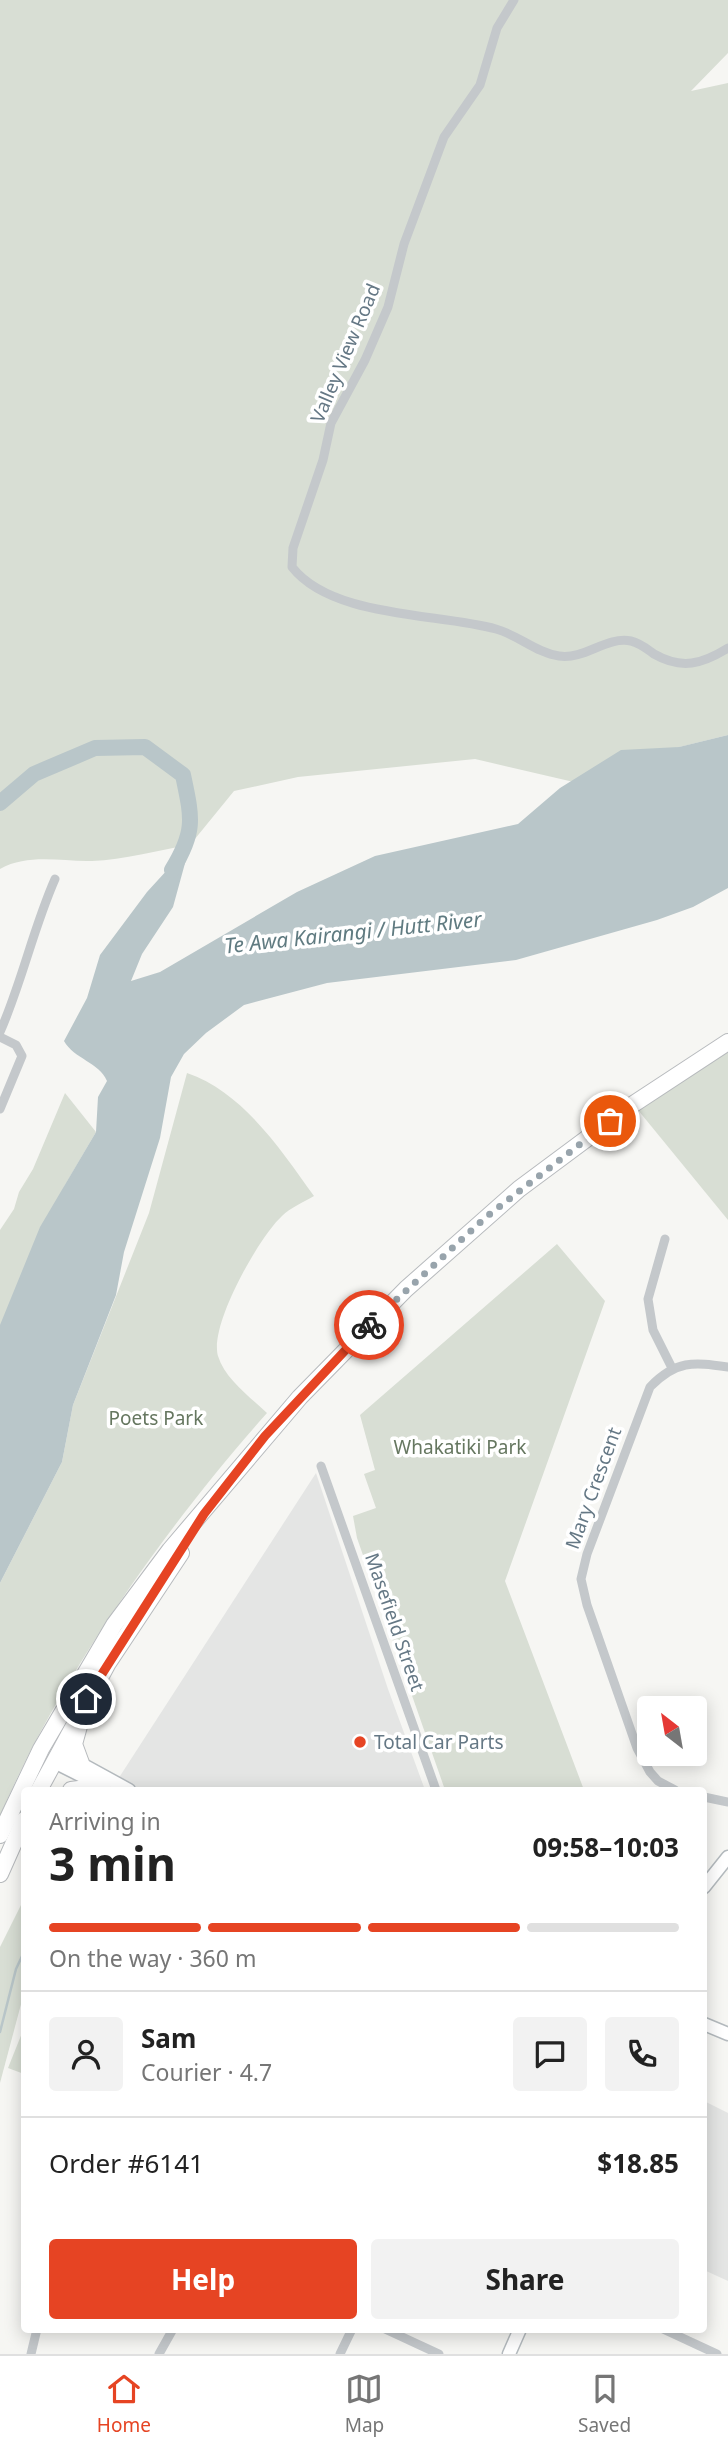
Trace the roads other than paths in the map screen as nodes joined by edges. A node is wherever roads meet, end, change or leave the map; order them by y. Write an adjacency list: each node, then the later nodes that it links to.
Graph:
1 (514, 0): 2 (street, Valley View Road)
2 (728, 648)
3 (54, 879): 4 (street)
4 (0, 1035): 6 (street)
5 (728, 1042): 11 (highway)
6 (0, 1109)
7 (665, 1239): 9 (street)
8 (728, 1367): 9 (street)
9 (672, 1368): 22 (street, Mary Crescent)
10 (321, 1466): 21 (street, Masefield Street)
11 (204, 1514): 12 (highway); 13 (highway)
12 (136, 1599): 14 (highway); 16 (highway)
13 (125, 1638): 14 (highway); 15 (highway)
14 (55, 1758): 15 (street); 17 (highway); 18 (highway); 19 (street)
15 (81, 1763): 20 (street)
16 (24, 1787)
17 (32, 1787)
18 (40, 1787)
19 (106, 1787)
20 (124, 1787)
21 (435, 1787)
22 (669, 1787)
23 (21, 1793): 28 (highway)
24 (707, 1798): 25 (street)
25 (728, 1802)
26 (21, 1808): 30 (highway)
27 (21, 1827): 32 (highway)
28 (0, 1835)
29 (21, 1844): 34 (highway)
30 (0, 1854)
31 (726, 1866): 33 (street)
32 (0, 1874)
33 (707, 1884)
34 (0, 1889)
35 (707, 2025): 36 (street)
36 (728, 2034)
37 (36, 2333): 43 (street)
38 (171, 2333): 44 (street)
39 (350, 2333): 45 (street)
40 (394, 2333): 46 (street)
41 (518, 2333): 47 (street)
42 (672, 2333): 48 (street)
43 (31, 2354)
44 (159, 2354)
45 (340, 2354)
46 (439, 2354)
47 (509, 2354)
48 (717, 2354)

